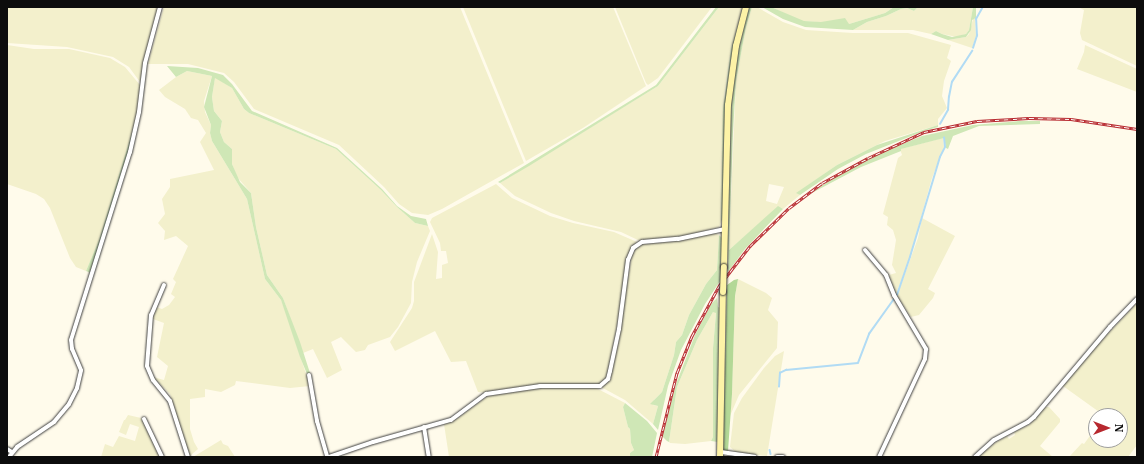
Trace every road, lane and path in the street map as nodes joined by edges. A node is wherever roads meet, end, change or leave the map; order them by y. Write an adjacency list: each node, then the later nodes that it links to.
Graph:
1 (160, 7): 11 (street)
2 (746, 7): 3 (main road)
3 (725, 229): 9 (street); 12 (main road, bridge)
4 (865, 250): 21 (street)
5 (164, 285): 15 (street)
6 (1137, 299): 22 (street)
7 (309, 375): 16 (street)
8 (144, 419): 14 (street)
9 (424, 427): 16 (street); 17 (street)
10 (7, 449): 11 (street)
11 (12, 452): 13 (street)
12 (720, 455): 18 (street)
13 (8, 457)
14 (162, 457)
15 (188, 457)
16 (328, 457)
17 (429, 457)
18 (755, 457)
19 (776, 457): 20 (street)
20 (783, 457)
21 (879, 457)
22 (975, 457)

